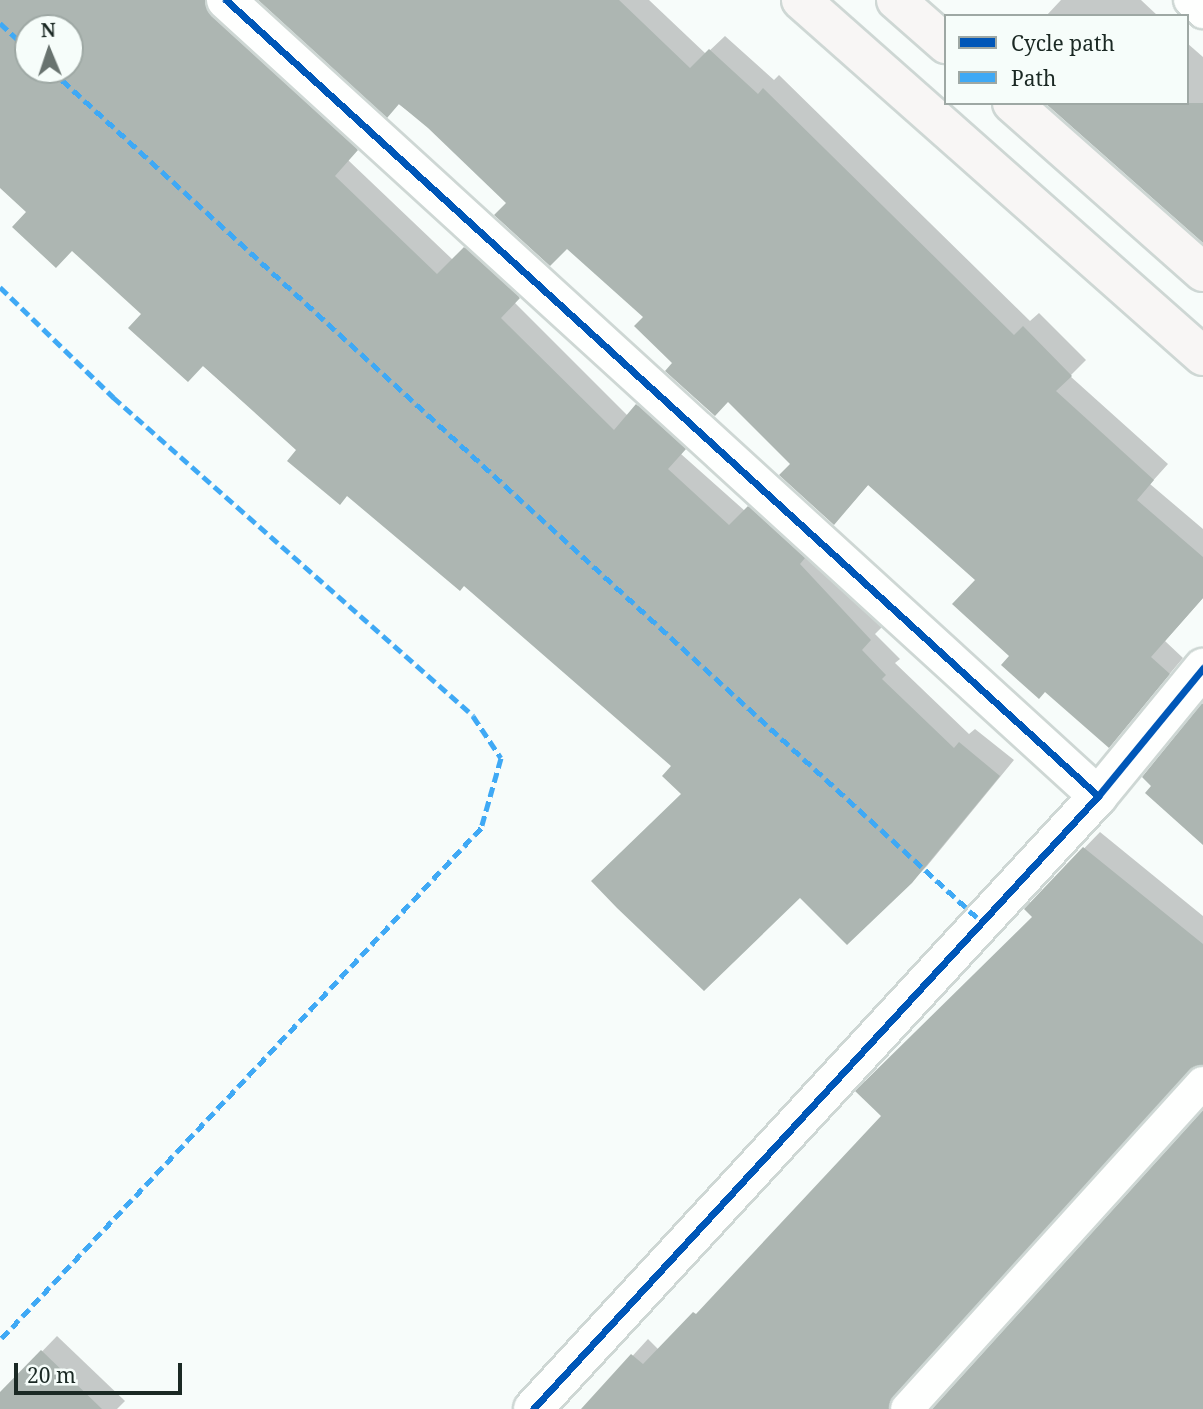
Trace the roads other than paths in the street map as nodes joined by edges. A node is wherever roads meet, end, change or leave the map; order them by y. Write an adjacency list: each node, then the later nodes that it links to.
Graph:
1 (226, 0): 11 (street)
2 (801, 0): 9 (street)
3 (896, 0): 6 (street)
4 (1190, 0): 5 (lane)
5 (1203, 12)
6 (944, 42)
7 (1014, 105): 8 (street)
8 (1203, 272)
9 (1203, 356)
10 (1203, 668): 11 (street)
11 (1098, 796): 13 (street)
12 (1203, 1083): 14 (lane)
13 (533, 1409)
14 (907, 1409)

